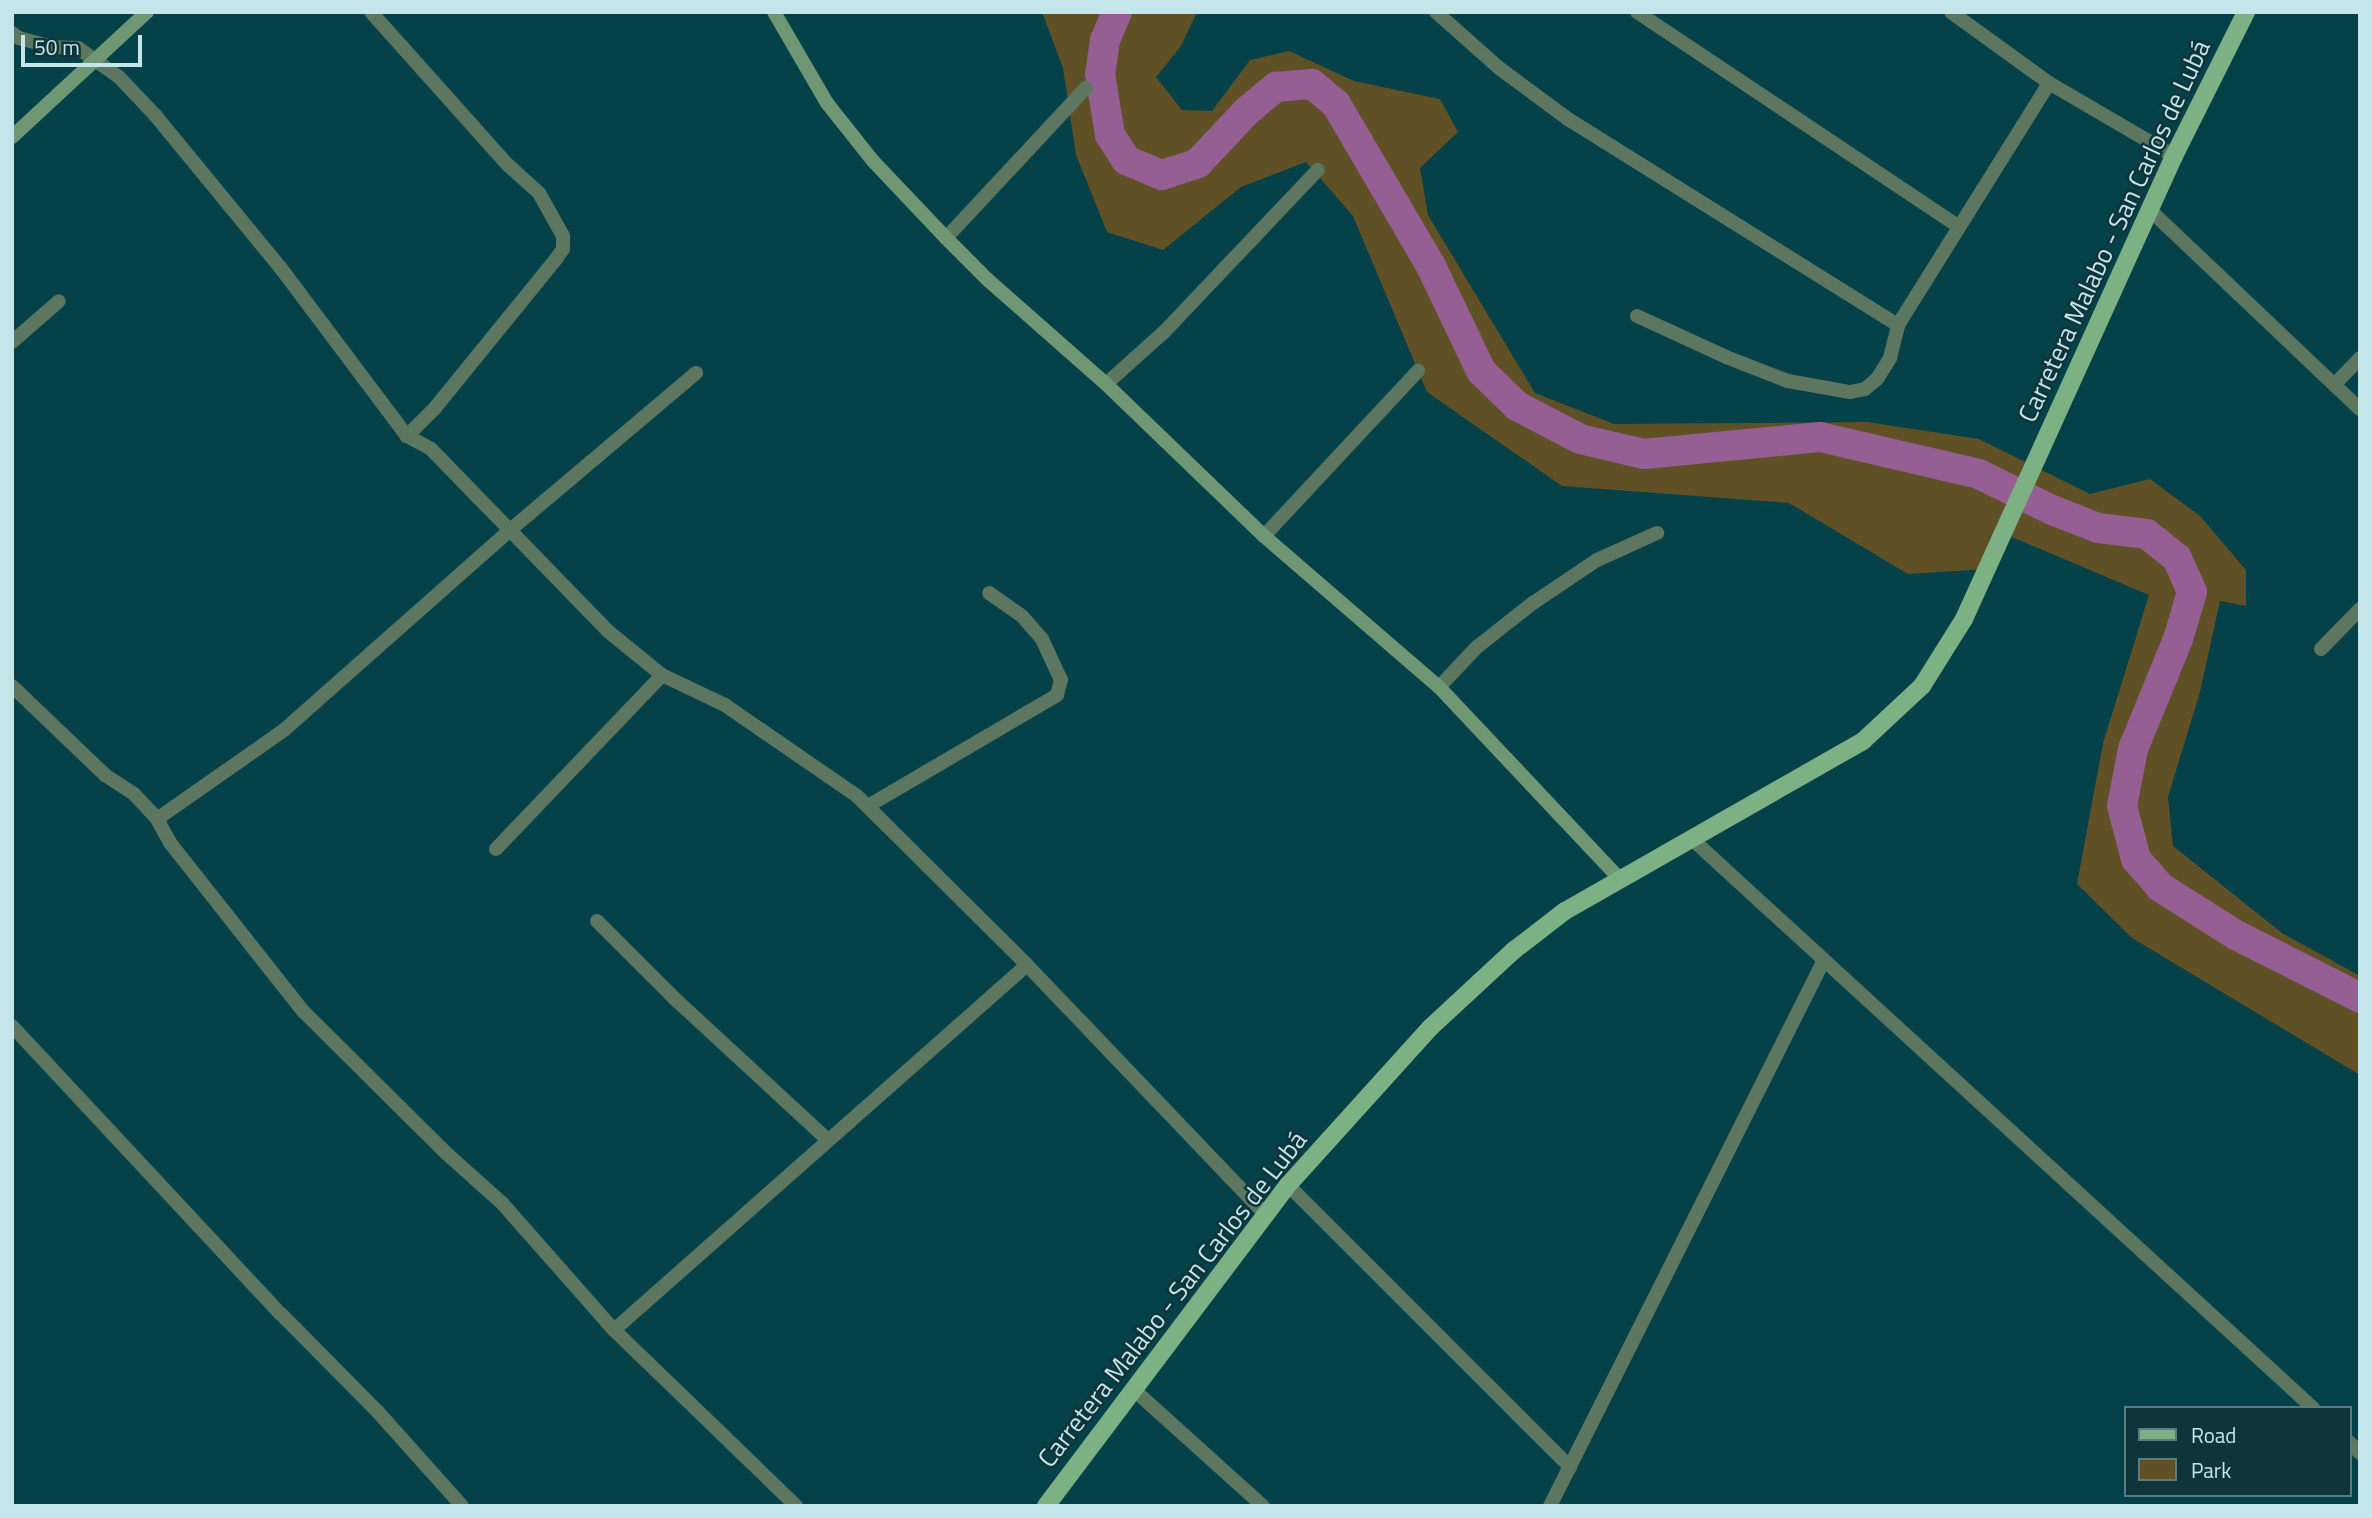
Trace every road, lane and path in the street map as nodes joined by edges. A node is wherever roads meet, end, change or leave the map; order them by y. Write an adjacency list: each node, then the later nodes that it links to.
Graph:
1 (147, 12): 9 (street)
2 (372, 12): 28 (street)
3 (774, 12): 17 (street)
4 (1436, 12): 20 (street)
5 (1636, 12): 16 (street)
6 (2246, 12): 13 (main road, Carretera Malabo - San Carlos de Lubá)
7 (1959, 15): 10 (street)
8 (12, 33): 9 (street)
9 (96, 59): 12 (street); 28 (street)
10 (2049, 83): 13 (street); 16 (street)
11 (1086, 89): 17 (street)
12 (12, 137)
13 (2174, 156): 15 (main road, Carretera Malabo - San Carlos de Lubá)
14 (1318, 170): 25 (street)
15 (2150, 210): 26 (street); 40 (main road, Carretera Malabo - San Carlos de Lubá)
16 (1959, 227): 20 (street)
17 (946, 237): 25 (street)
18 (59, 301): 21 (street)
19 (1637, 316): 20 (street)
20 (1898, 325)
21 (12, 342)
22 (2360, 358): 26 (street)
23 (1418, 371): 31 (street)
24 (696, 373): 29 (street)
25 (1106, 384): 31 (street)
26 (2335, 384): 27 (street)
27 (2360, 409)
28 (407, 436): 29 (street)
29 (509, 531): 35 (street); 39 (street)
30 (1657, 533): 37 (street)
31 (1264, 536): 37 (street)
32 (989, 593): 38 (street)
33 (2360, 608): 34 (street)
34 (2321, 649)
35 (662, 676): 38 (street); 41 (street)
36 (12, 686): 39 (street)
37 (1439, 687): 42 (street)
38 (867, 806): 45 (street)
39 (157, 819): 50 (street)
40 (1693, 840): 42 (main road, Carretera Malabo - San Carlos de Lubá); 44 (street)
41 (496, 849)
42 (1619, 878): 48 (main road, Carretera Malabo - San Carlos de Lubá)
43 (597, 921): 47 (street)
44 (1824, 962): 52 (street); 53 (street)
45 (1027, 965): 47 (street); 49 (street)
46 (12, 1026): 54 (street)
47 (827, 1139): 50 (street)
48 (1288, 1185): 49 (main road, Carretera Malabo - San Carlos de Lubá); 53 (street)
49 (1265, 1214): 51 (main road, Carretera Malabo - San Carlos de Lubá)
50 (614, 1330): 55 (street)
51 (1133, 1389): 56 (main road, Carretera Malabo - San Carlos de Lubá); 57 (street)
52 (2311, 1406)
53 (1570, 1467): 58 (street)
54 (462, 1506)
55 (796, 1506)
56 (1046, 1506)
57 (1263, 1506)
58 (1550, 1506)

